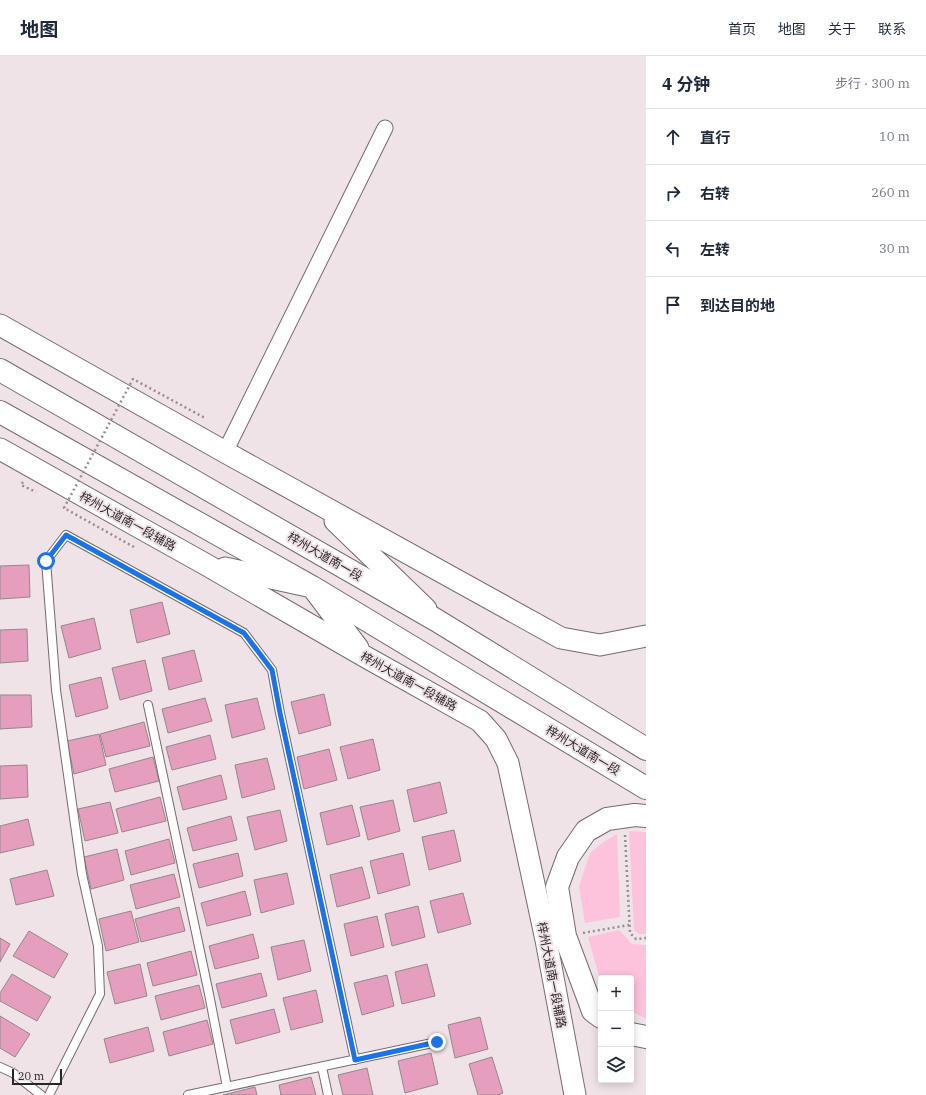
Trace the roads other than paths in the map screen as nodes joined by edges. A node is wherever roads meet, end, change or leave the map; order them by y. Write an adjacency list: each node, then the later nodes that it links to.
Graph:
1 (385, 128): 6 (street)
2 (0, 325): 6 (main road)
3 (0, 370): 10 (main road, 梓州大道南一段)
4 (0, 412): 9 (main road, 梓州大道南一段)
5 (0, 449): 8 (main road, 梓州大道南一段辅路)
6 (225, 452): 7 (main road)
7 (314, 502): 10 (main road); 11 (main road)
8 (205, 564): 9 (main road); 12 (main road, 梓州大道南一段辅路)
9 (312, 588): 12 (main road); 15 (main road, 梓州大道南一段)
10 (436, 620): 14 (main road, 梓州大道南一段)
11 (646, 636)
12 (364, 656): 30 (main road, 梓州大道南一段辅路)
13 (148, 705): 24 (lane)
14 (646, 750)
15 (646, 788)
16 (646, 816): 17 (main road)
17 (598, 1015)
18 (634, 1035): 19 (main road)
19 (646, 1037)
20 (437, 1042): 21 (lane)
21 (355, 1060): 23 (lane); 27 (lane)
22 (0, 1067): 26 (lane)
23 (322, 1067): 24 (lane); 29 (lane)
24 (226, 1087): 25 (lane)
25 (206, 1093): 28 (lane)
26 (41, 1095)
27 (49, 1095)
28 (188, 1095)
29 (328, 1095)
30 (576, 1095)

